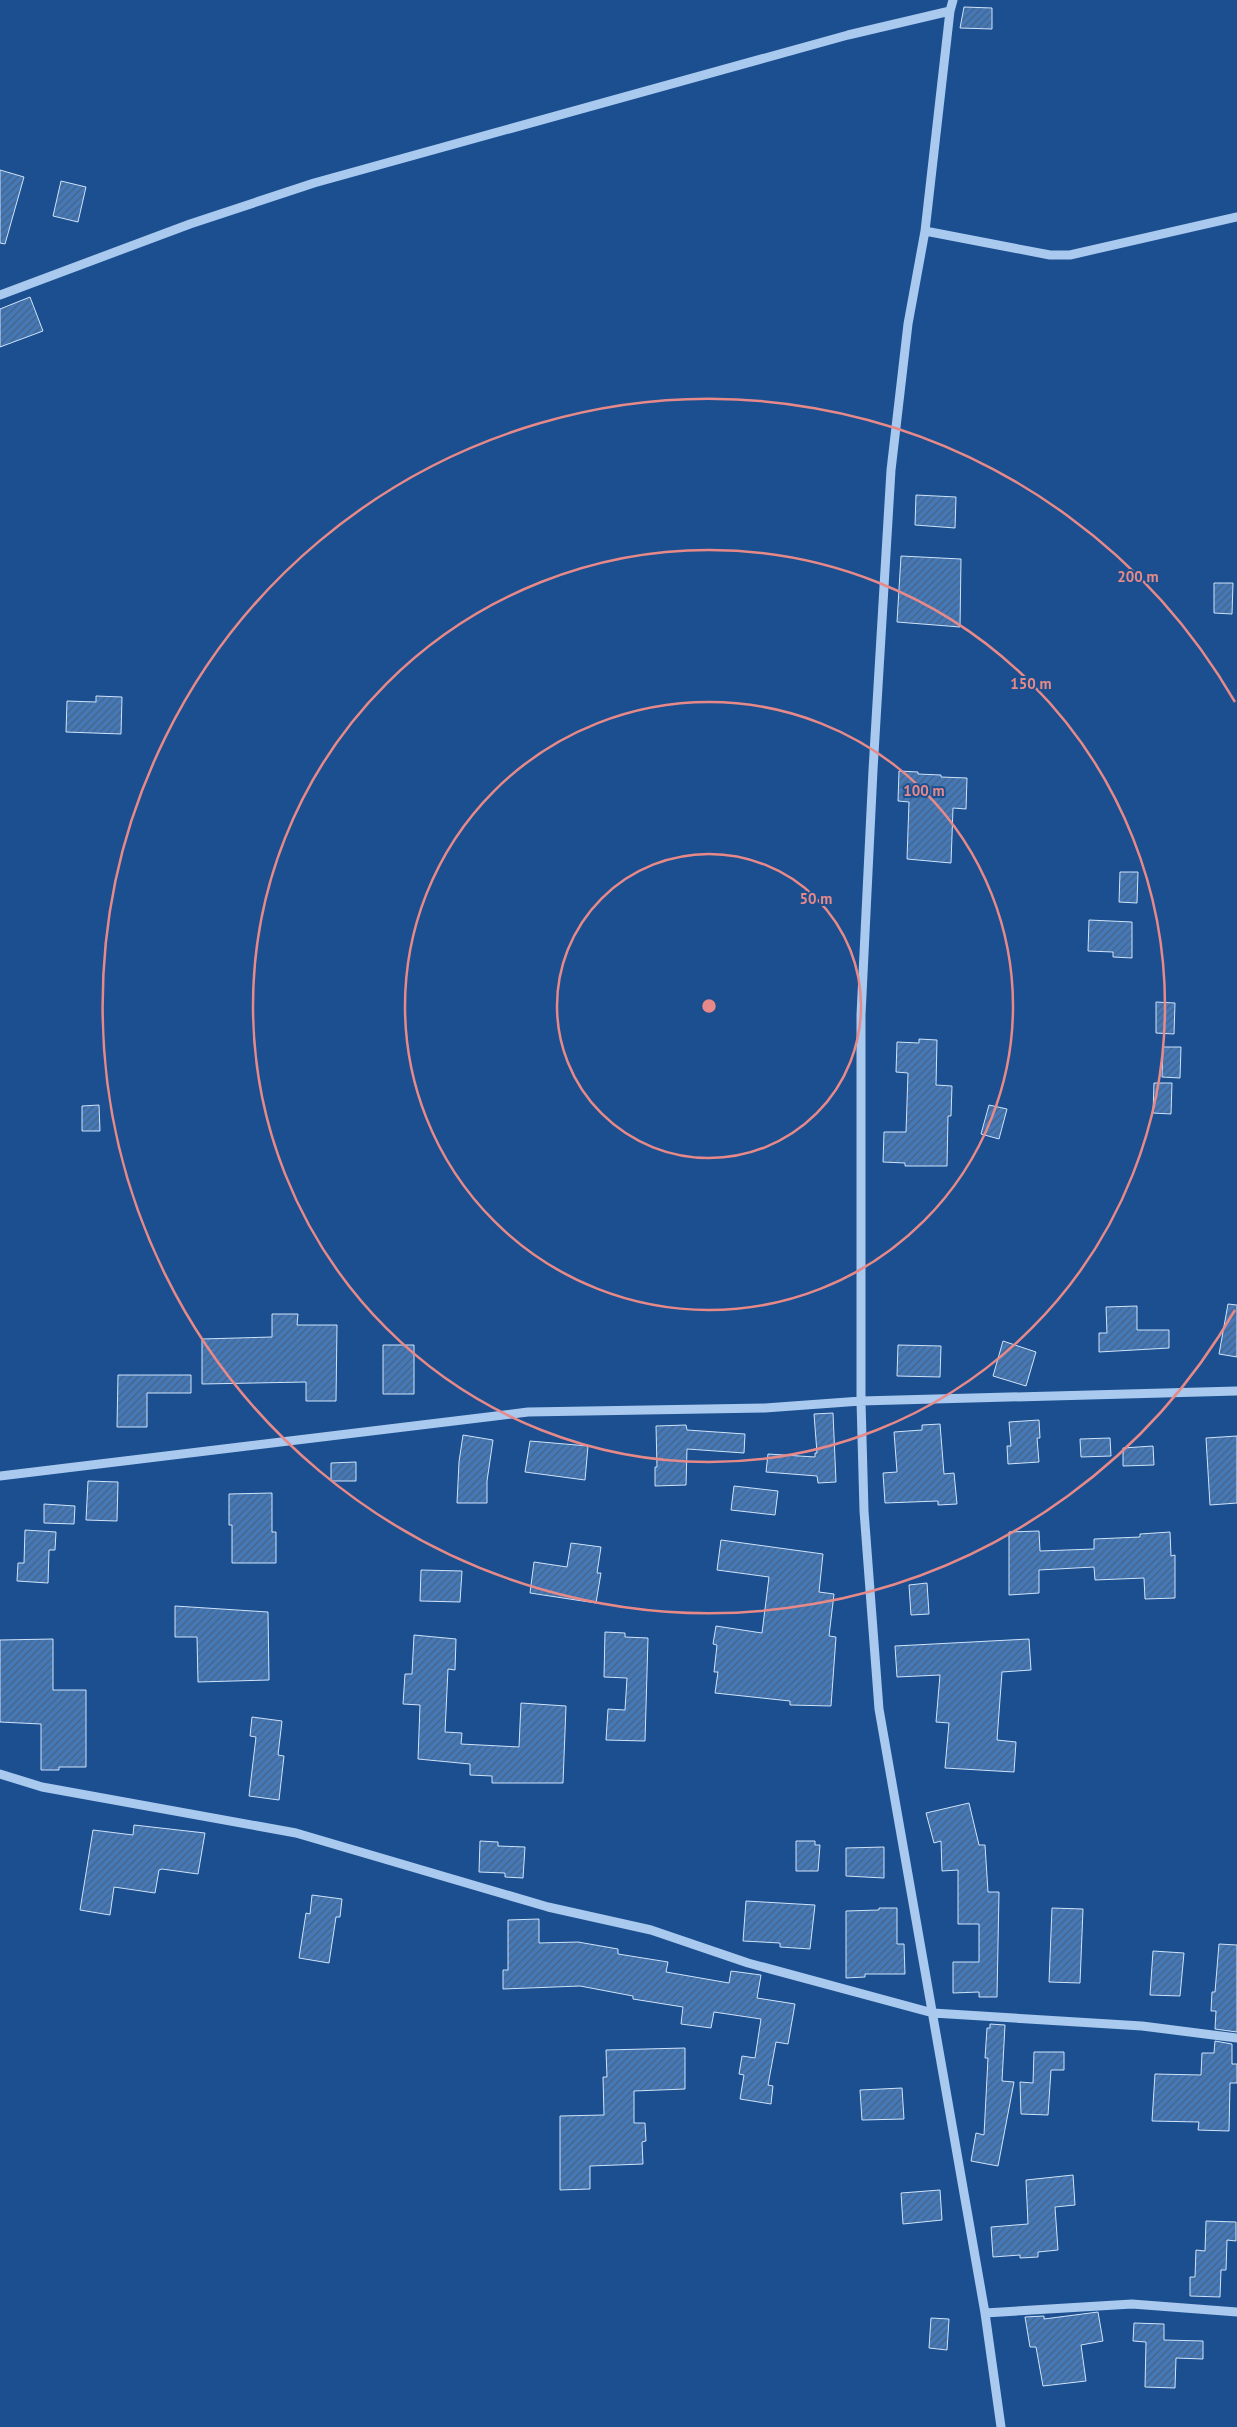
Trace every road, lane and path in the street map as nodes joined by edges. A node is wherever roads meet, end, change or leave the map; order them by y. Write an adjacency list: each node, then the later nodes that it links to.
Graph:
1 (953, 0): 2 (street)
2 (950, 11): 4 (street); 5 (street)
3 (1237, 217): 4 (street)
4 (925, 231): 7 (street)
5 (0, 295)
6 (1237, 1391): 7 (street)
7 (861, 1401): 8 (street); 10 (street)
8 (0, 1476)
9 (0, 1774): 10 (street)
10 (933, 2013): 11 (street); 13 (street)
11 (1237, 2038)
12 (1237, 2312): 13 (street)
13 (984, 2313): 14 (street)
14 (1001, 2427)

